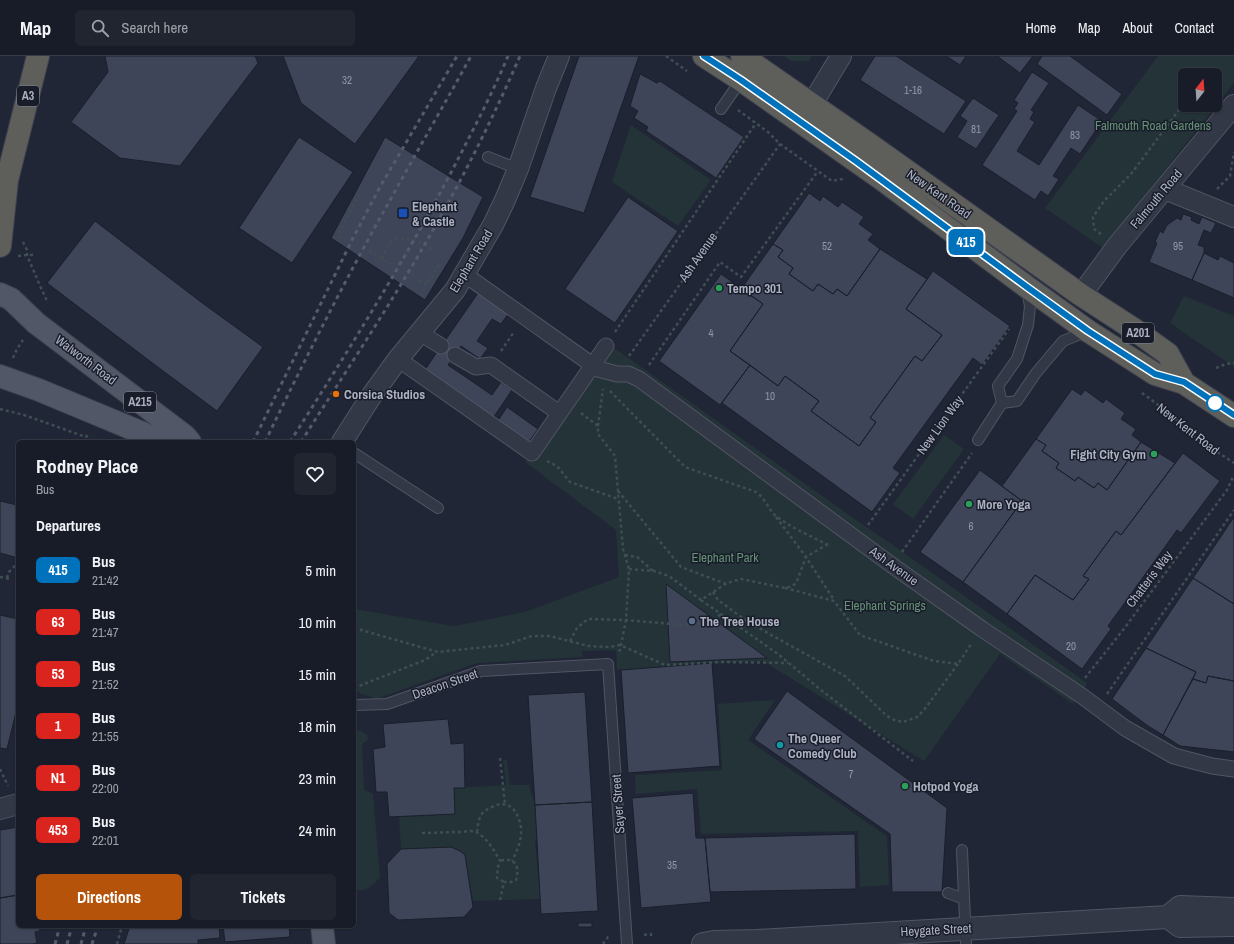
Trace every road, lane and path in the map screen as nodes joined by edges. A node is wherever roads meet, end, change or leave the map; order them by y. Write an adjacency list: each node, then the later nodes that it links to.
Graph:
1 (38, 56): 26 (highway, A3)
2 (558, 56): 17 (street, Elephant Road)
3 (666, 56): 7 (path)
4 (704, 56): 8 (highway, New Kent Road / A201)
5 (742, 56): 9 (highway, New Kent Road / A201)
6 (841, 56): 9 (street)
7 (693, 75)
8 (741, 80): 10 (lane); 38 (highway, New Kent Road / A201)
9 (812, 104): 40 (highway, New Kent Road / A201)
10 (724, 105): 13 (path)
11 (1234, 105): 20 (street, Falmouth Road)
12 (1178, 111): 27 (path)
13 (756, 123): 14 (path); 48 (path)
14 (780, 144): 18 (path); 57 (path, Ash Avenue)
15 (1234, 152): 21 (path)
16 (488, 157): 17 (lane)
17 (518, 169): 36 (street, Elephant Road)
18 (818, 171): 19 (path); 57 (path)
19 (844, 179)
20 (1165, 189): 23 (street); 27 (street, Falmouth Road)
21 (1212, 194)
22 (359, 195): 24 (path)
23 (1234, 217)
24 (342, 237)
25 (20, 238): 30 (path)
26 (0, 246)
27 (1117, 246): 40 (street, Falmouth Road)
28 (432, 249): 33 (path)
29 (369, 251): 33 (path)
30 (27, 255): 31 (path); 32 (path); 41 (path)
31 (34, 255)
32 (20, 256)
33 (382, 259): 35 (path)
34 (440, 263): 37 (path)
35 (395, 266)
36 (464, 274): 42 (street, Ash Avenue); 45 (street, Elephant Road)
37 (419, 280)
38 (1027, 287): 44 (highway, New Kent Road / A201); 60 (lane)
39 (0, 294): 67 (main road, Walworth Road / A215)
40 (1081, 295): 58 (highway, New Kent Road / A201)
41 (51, 308)
42 (524, 317): 53 (path); 54 (street, Ash Avenue)
43 (1013, 324): 80 (path, New Lion Way)
44 (1088, 331): 58 (highway, New Kent Road / A201); 60 (lane)
45 (420, 333): 47 (street); 51 (street, Elephant Road)
46 (25, 337): 50 (path)
47 (441, 346)
48 (606, 346): 54 (street)
49 (455, 356): 53 (street)
50 (13, 359)
51 (398, 359): 68 (street, Elephant Road); 71 (street)
52 (1234, 363): 55 (path)
53 (491, 365): 61 (street)
54 (592, 365): 57 (street, Ash Avenue); 61 (street)
55 (1216, 368)
56 (0, 376): 66 (main road, A215)
57 (633, 377): 80 (street, Ash Avenue)
58 (1184, 382): 63 (highway, New Kent Road / A201)
59 (1143, 394): 73 (path, New Kent Road)
60 (1002, 404): 69 (lane)
61 (563, 407): 64 (path); 71 (street)
62 (0, 409): 65 (path)
63 (1234, 416)
64 (598, 426): 75 (path); 79 (path)
65 (92, 431)
66 (159, 440)
67 (188, 440)
68 (343, 440)
69 (978, 440)
70 (973, 451): 85 (path)
71 (532, 453): 76 (path)
72 (356, 454): 77 (lane)
73 (1234, 463)
74 (1234, 475): 106 (path, Chatteris Way)
75 (617, 490): 76 (path); 89 (path)
76 (618, 499): 82 (path)
77 (438, 508)
78 (1234, 510): 108 (path)
79 (775, 515): 81 (path); 83 (path)
80 (853, 537): 81 (path); 85 (street, Ash Avenue)
81 (828, 545): 83 (path)
82 (625, 555): 86 (path); 87 (path)
83 (806, 557): 90 (path); 93 (path)
84 (16, 565): 88 (path)
85 (893, 566): 97 (street, Ash Avenue)
86 (629, 569): 87 (path); 95 (path)
87 (654, 571): 92 (path)
88 (0, 577)
89 (726, 584): 90 (path); 91 (path)
90 (785, 588): 93 (path)
91 (713, 592): 92 (path); 104 (path)
92 (701, 600): 94 (path)
93 (834, 601): 104 (path)
94 (721, 614): 95 (path); 102 (path)
95 (626, 620): 98 (path); 99 (path)
96 (356, 629): 100 (path)
97 (982, 629): 104 (path); 106 (street, Ash Avenue)
98 (570, 641): 99 (path); 100 (path)
99 (620, 645): 101 (path); 102 (path)
100 (438, 652): 105 (path)
101 (617, 654)
102 (788, 663): 110 (path)
103 (608, 664): 107 (lane, Deacon Street); 137 (lane, Sayer Street)
104 (958, 664)
105 (356, 687)
106 (1075, 691): 108 (street, Ash Avenue)
107 (356, 705)
108 (1098, 708): 111 (street, Ash Avenue)
109 (500, 758): 112 (path)
110 (913, 761)
111 (1234, 769)
112 (505, 804): 115 (path); 119 (path)
113 (16, 805): 114 (street)
114 (0, 809)
115 (477, 832): 116 (path); 118 (path)
116 (422, 833)
117 (962, 850): 122 (lane)
118 (500, 861): 119 (path); 120 (path)
119 (512, 861): 120 (path)
120 (504, 882): 123 (path)
121 (948, 893): 122 (lane)
122 (964, 899): 130 (lane)
123 (500, 900)
124 (1234, 909): 125 (street, Heygate Street)
125 (1168, 917): 126 (street); 130 (street, Heygate Street)
126 (1234, 925)
127 (121, 928): 135 (path)
128 (322, 928): 136 (main road)
129 (644, 934): 132 (path)
130 (965, 936): 134 (street, Heygate Street)
131 (608, 937): 133 (path)
132 (651, 938)
133 (603, 943)
134 (741, 943): 138 (street, Heygate Street)
135 (117, 944)
136 (324, 944)
137 (627, 944)
138 (704, 944)

